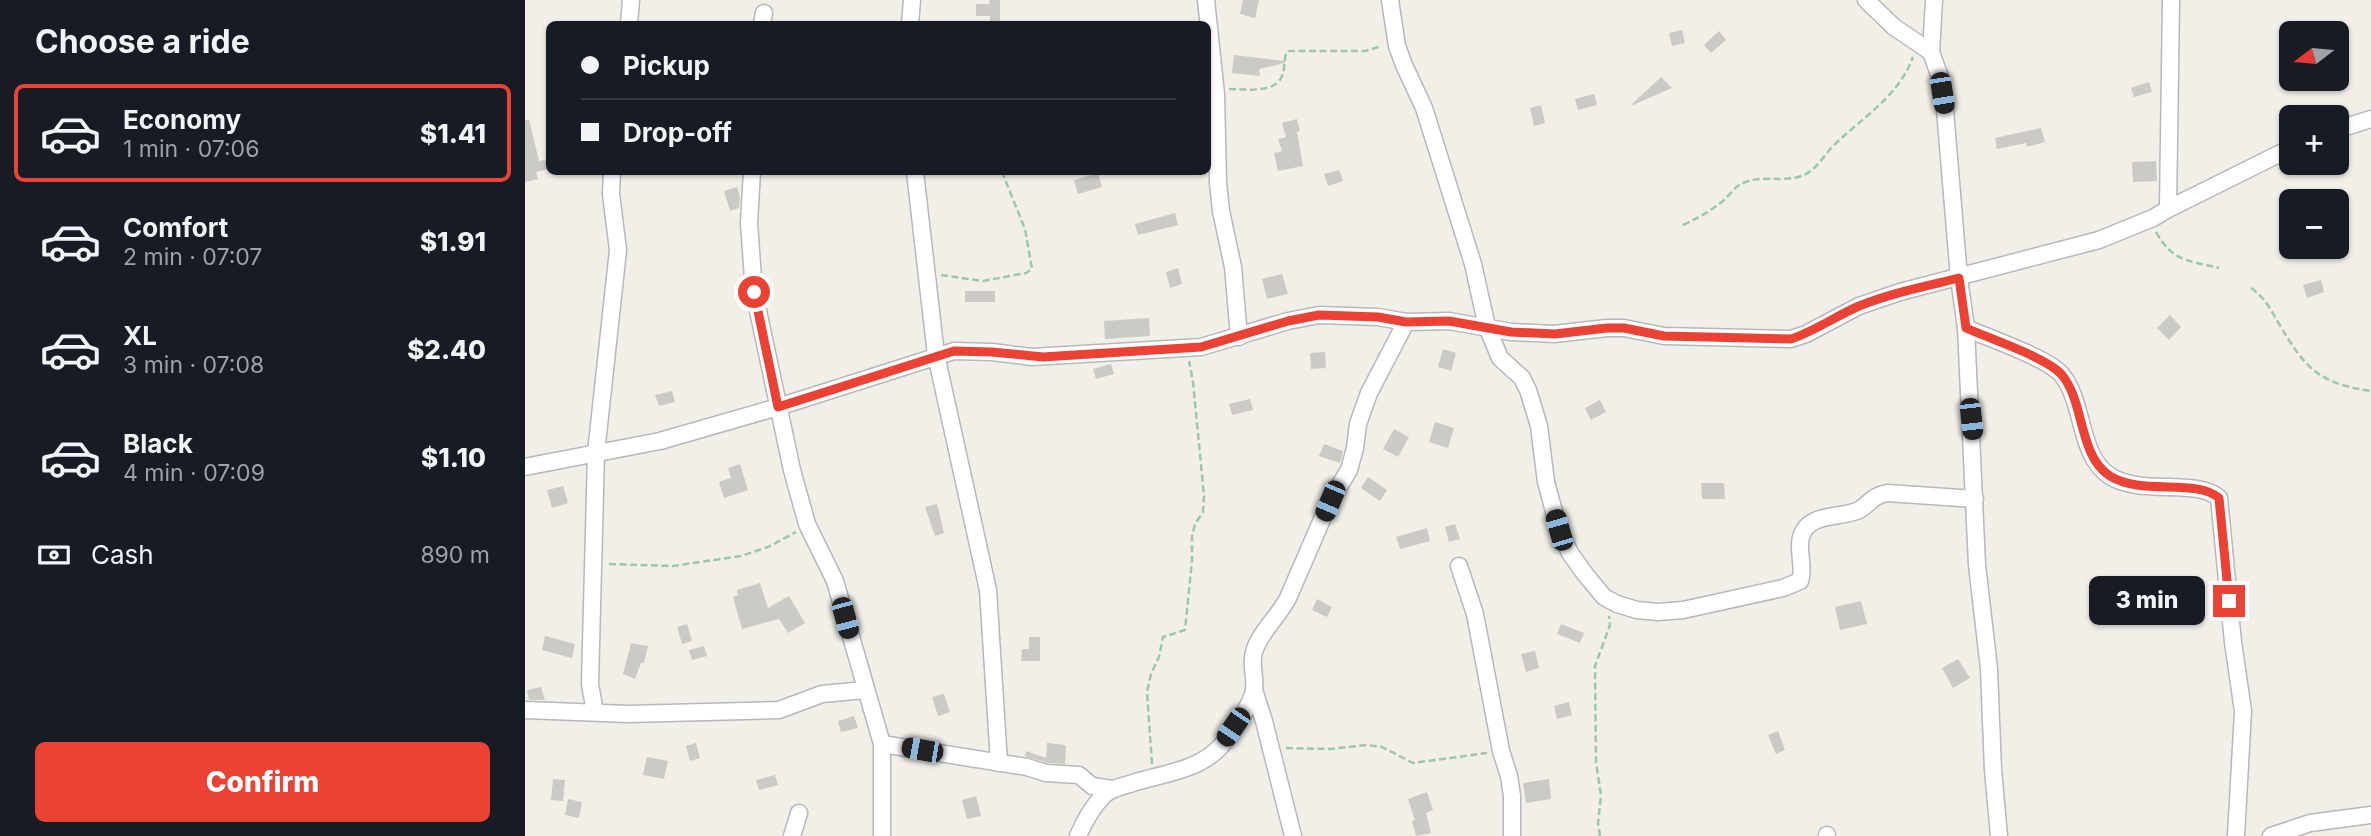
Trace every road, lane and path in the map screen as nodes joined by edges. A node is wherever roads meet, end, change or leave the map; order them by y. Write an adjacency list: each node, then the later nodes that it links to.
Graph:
1 (631, 0): 8 (street)
2 (912, 0): 9 (street)
3 (1206, 0): 10 (street)
4 (1389, 0): 11 (street)
5 (1866, 0): 13 (street)
6 (1934, 0): 13 (street)
7 (2171, 0): 22 (street)
8 (629, 21)
9 (911, 21)
10 (1208, 21)
11 (1395, 36): 14 (path); 30 (street)
12 (1211, 47): 14 (street)
13 (1925, 48): 24 (path); 27 (street)
14 (1216, 94): 32 (street)
15 (2371, 119): 16 (street)
16 (2349, 126)
17 (2279, 154): 22 (street)
18 (612, 175): 37 (street)
19 (752, 175): 36 (street)
20 (915, 175): 26 (street)
21 (1003, 175): 26 (path)
22 (2168, 209): 23 (street)
23 (2153, 218): 25 (path); 27 (street)
24 (1683, 225)
25 (2219, 268)
26 (927, 272): 34 (street)
27 (1959, 278): 30 (street); 31 (street)
28 (2251, 288): 35 (path)
29 (1406, 322): 30 (street); 32 (street); 45 (street)
30 (1487, 327): 43 (street)
31 (1966, 328): 39 (street); 63 (street)
32 (1239, 337): 33 (street)
33 (1186, 347): 34 (street); 52 (path)
34 (936, 355): 36 (street); 51 (street)
35 (2371, 391)
36 (778, 407): 37 (street); 40 (street)
37 (596, 453): 38 (street); 41 (street)
38 (525, 467)
39 (1975, 499): 43 (street); 62 (street)
40 (807, 524): 41 (path); 44 (street)
41 (592, 561): 47 (street)
42 (1459, 566): 50 (street)
43 (1604, 597): 61 (path)
44 (865, 690): 47 (street); 48 (street)
45 (1254, 690): 49 (street); 52 (street)
46 (525, 710): 47 (street)
47 (595, 712)
48 (882, 744): 51 (street); 57 (street)
49 (1271, 749): 50 (path); 59 (street)
50 (1501, 751): 60 (street)
51 (999, 763): 53 (street)
52 (1154, 776): 53 (street)
53 (1112, 789): 58 (street)
54 (799, 813): 56 (street)
55 (2371, 815): 64 (street)
56 (792, 836)
57 (882, 836)
58 (1078, 836)
59 (1293, 836)
60 (1512, 836)
61 (1600, 836)
62 (1999, 836)
63 (2236, 836)
64 (2271, 836)

